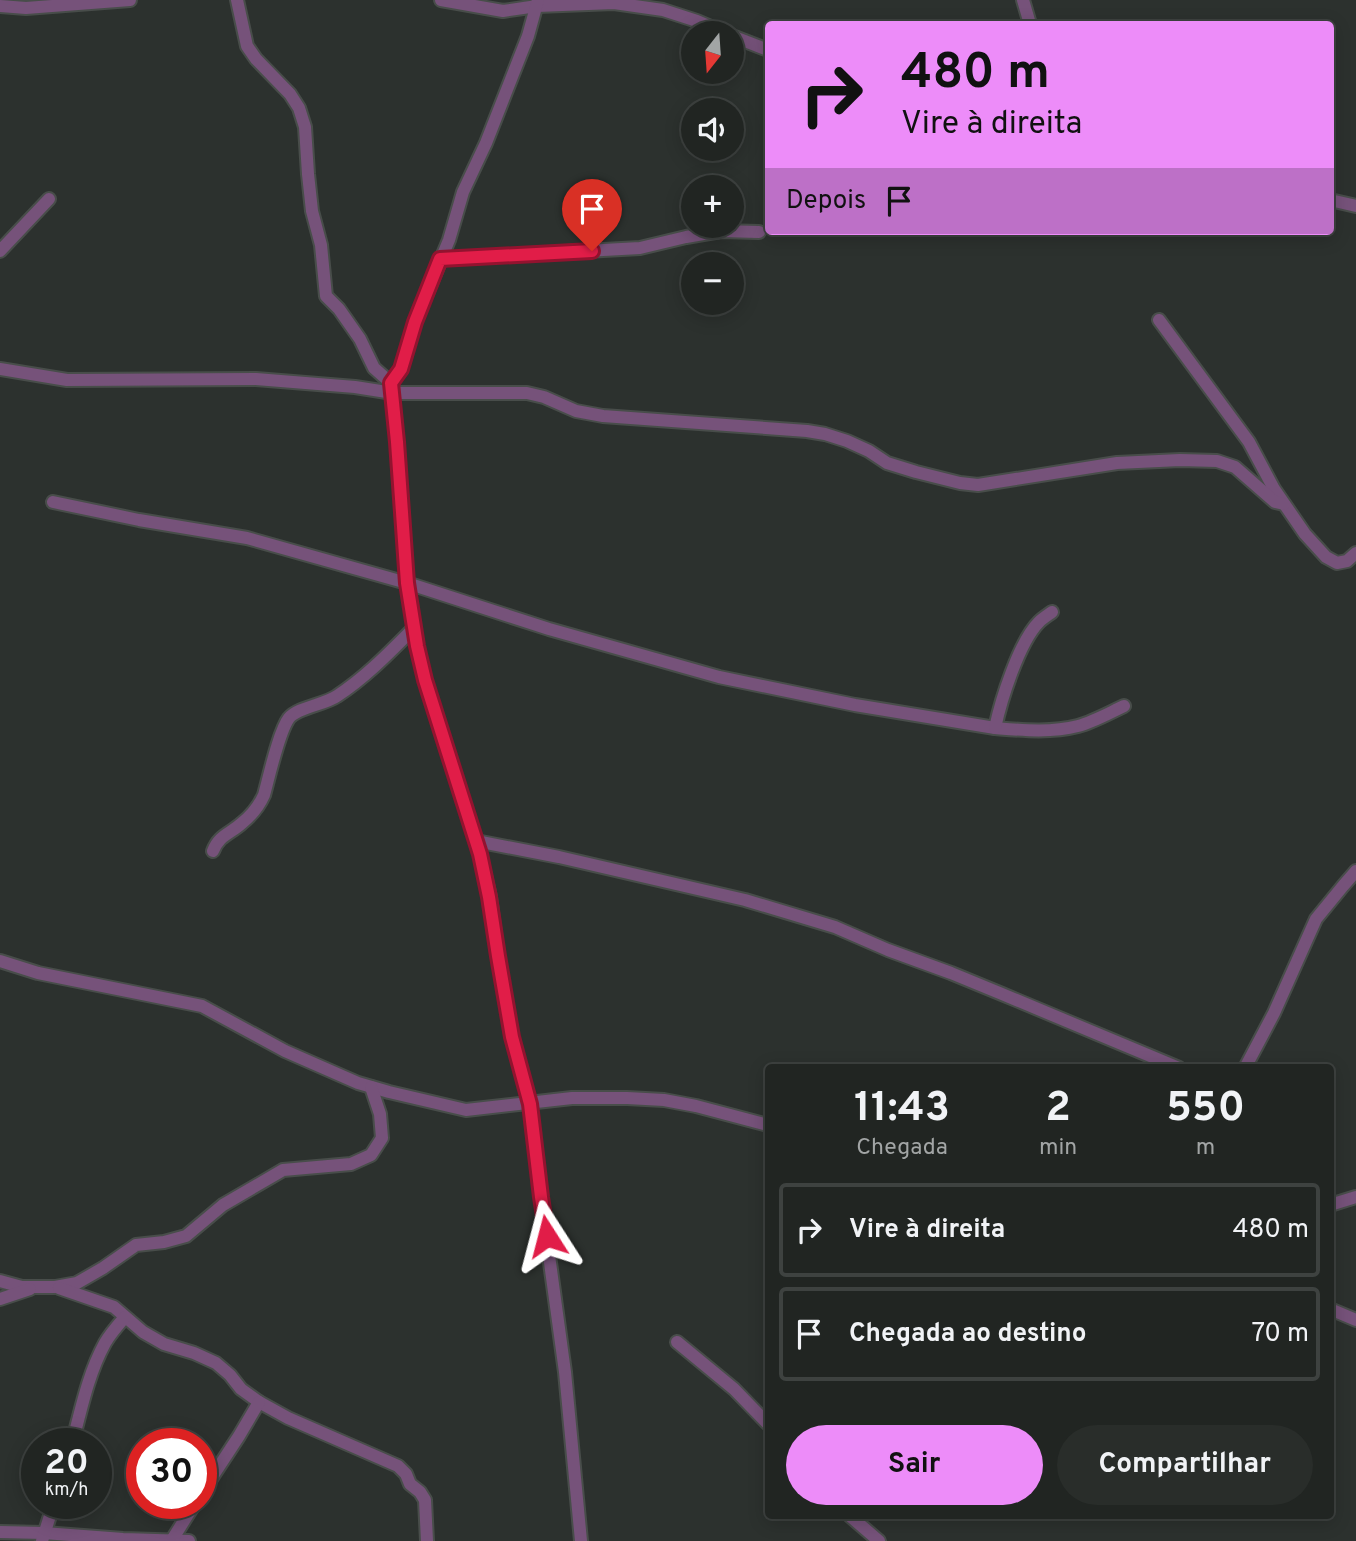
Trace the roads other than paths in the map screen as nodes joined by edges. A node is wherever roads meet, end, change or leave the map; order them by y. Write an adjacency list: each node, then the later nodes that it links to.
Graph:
1 (130, 0): 6 (street)
2 (236, 0): 19 (street)
3 (441, 0): 5 (street)
4 (1023, 0): 8 (street)
5 (538, 3): 7 (street); 16 (street)
6 (0, 5)
7 (697, 21)
8 (1029, 21)
9 (744, 41): 10 (street)
10 (765, 49)
11 (49, 199): 15 (street)
12 (1334, 201): 13 (street)
13 (1356, 206)
14 (759, 232): 16 (street)
15 (0, 251)
16 (440, 259): 19 (street)
17 (1159, 320): 21 (street)
18 (0, 369): 19 (street)
19 (392, 388): 21 (street); 23 (street)
20 (53, 502): 23 (street)
21 (1284, 504): 22 (street)
22 (1356, 553)
23 (407, 583): 25 (street); 27 (street)
24 (1052, 612): 27 (street)
25 (414, 628): 28 (street); 29 (street)
26 (1124, 706): 27 (street)
27 (995, 728)
28 (476, 841): 32 (street); 35 (street)
29 (213, 851)
30 (1356, 871): 33 (street)
31 (0, 961): 34 (street)
32 (1169, 1064)
33 (1247, 1064)
34 (371, 1087): 35 (street); 41 (street)
35 (530, 1104): 36 (street); 59 (street)
36 (765, 1124)
37 (1356, 1197): 38 (street)
38 (1334, 1204)
39 (0, 1282): 40 (street)
40 (37, 1287): 41 (street); 42 (street)
41 (55, 1287): 44 (street)
42 (0, 1299)
43 (1334, 1310): 45 (street)
44 (125, 1317): 47 (street); 49 (street)
45 (1356, 1320)
46 (677, 1342): 48 (street)
47 (259, 1402): 50 (street); 58 (street)
48 (765, 1421)
49 (76, 1428)
50 (217, 1470)
51 (49, 1519): 55 (street)
52 (185, 1519): 56 (street)
53 (853, 1519): 60 (street)
54 (0, 1532): 55 (street)
55 (43, 1537): 56 (street)
56 (172, 1540): 57 (street)
57 (189, 1541)
58 (427, 1541)
59 (581, 1541)
60 (879, 1541)

